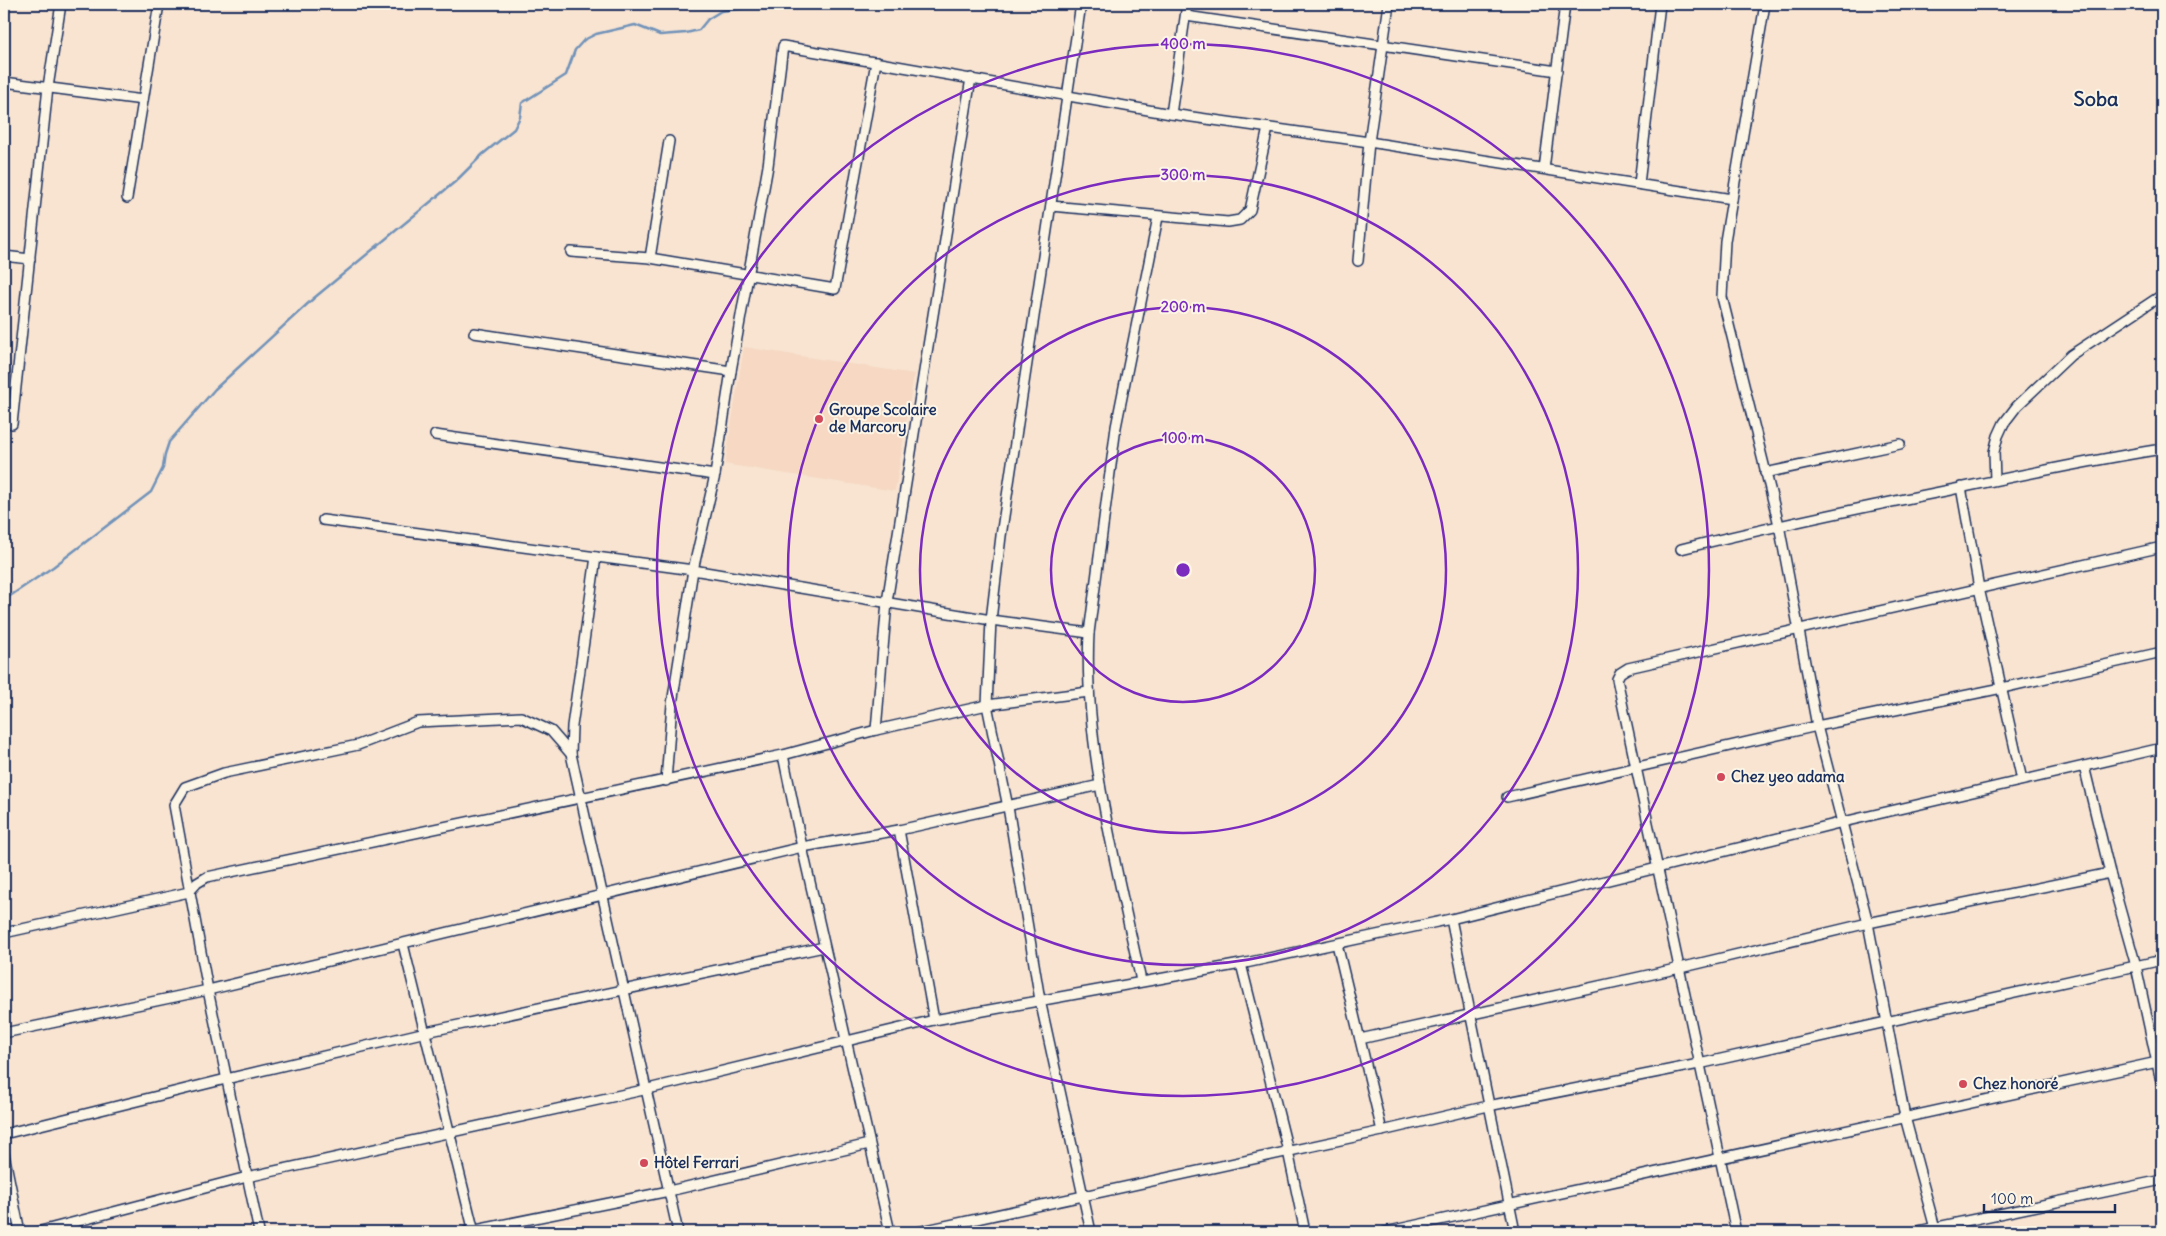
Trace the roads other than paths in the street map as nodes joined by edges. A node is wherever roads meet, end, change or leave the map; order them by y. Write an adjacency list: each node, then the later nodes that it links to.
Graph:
1 (61, 4): 15 (street)
2 (158, 4): 17 (street)
3 (1081, 4): 16 (street)
4 (1187, 4): 9 (street)
5 (1389, 4): 10 (street)
6 (1565, 4): 12 (street)
7 (1660, 4): 23 (street)
8 (1764, 4): 25 (street)
9 (1186, 16): 10 (street); 18 (street)
10 (1382, 45): 12 (street); 21 (street)
11 (876, 62): 13 (street); 33 (street); 33 (street)
12 (1556, 71): 22 (street)
13 (971, 78): 16 (street); 52 (street)
14 (4, 82): 15 (street)
15 (48, 87): 17 (street); 31 (street)
16 (1066, 96): 18 (street); 26 (street)
17 (143, 100): 24 (street)
18 (1171, 114): 19 (street)
19 (1268, 128): 21 (street); 27 (street)
20 (669, 141): 30 (street)
21 (1369, 142): 22 (street); 32 (street)
22 (1544, 169): 23 (street)
23 (1639, 184): 25 (street)
24 (127, 198)
25 (1732, 199): 41 (street)
26 (1051, 206): 27 (street); 53 (street)
27 (1158, 217): 55 (street)
28 (571, 252): 30 (street)
29 (4, 256): 31 (street)
30 (650, 258): 33 (street)
31 (30, 259): 37 (street)
32 (1358, 261)
33 (748, 276): 36 (street)
34 (2162, 295): 43 (street)
35 (474, 333): 36 (street)
36 (731, 371): 42 (street)
37 (12, 424)
38 (435, 435): 42 (street)
39 (1900, 444): 41 (street)
40 (2162, 449): 43 (street)
41 (1765, 473): 46 (street)
42 (715, 475): 50 (street)
43 (1995, 480): 44 (street)
44 (1961, 487): 46 (street); 51 (street)
45 (323, 520): 49 (street)
46 (1778, 525): 48 (street); 54 (street)
47 (2162, 547): 51 (street)
48 (1681, 549)
49 (596, 557): 50 (street); 63 (street)
50 (693, 570): 52 (street); 68 (street)
51 (1979, 588): 54 (street); 57 (street)
52 (887, 602): 53 (street); 61 (street)
53 (991, 620): 55 (street); 59 (street)
54 (1798, 629): 60 (street); 66 (street)
55 (1089, 634): 58 (street)
56 (2162, 652): 57 (street)
57 (2002, 688): 60 (street); 67 (street)
58 (1089, 692): 59 (street); 69 (street)
59 (987, 705): 61 (street); 72 (street)
60 (1817, 726): 66 (street); 73 (street)
61 (876, 730): 64 (street)
62 (2162, 748): 65 (street)
63 (571, 754): 71 (street); 78 (street)
64 (783, 756): 68 (street); 75 (street)
65 (2084, 766): 67 (street); 77 (street)
66 (1636, 768): 70 (street); 76 (street)
67 (2022, 780): 73 (street)
68 (666, 781): 71 (street)
69 (1100, 785): 72 (street); 90 (street)
70 (1507, 797)
71 (582, 798): 78 (street); 79 (street)
72 (1008, 807): 74 (street); 93 (street)
73 (1843, 822): 76 (street); 81 (street)
74 (899, 830): 75 (street); 95 (street)
75 (802, 848): 79 (street); 85 (street)
76 (1657, 867): 80 (street); 89 (street)
77 (2110, 872): 81 (street); 88 (street)
78 (189, 892): 82 (street); 91 (street)
79 (602, 894): 83 (street); 92 (street)
80 (1451, 919): 84 (street); 94 (street)
81 (1868, 923): 89 (street); 96 (street)
82 (4, 933)
83 (403, 944): 91 (street); 97 (street)
84 (1337, 944): 87 (street); 99 (street)
85 (824, 947): 92 (street); 100 (street)
86 (2162, 960): 88 (street)
87 (1241, 964): 90 (street); 112 (street)
88 (2136, 966): 96 (street); 101 (street)
89 (1680, 968): 94 (street); 102 (street)
90 (1141, 981): 93 (street)
91 (208, 990): 98 (street); 103 (street)
92 (625, 990): 97 (street); 105 (street)
93 (1040, 1000): 95 (street); 118 (street)
94 (1470, 1014): 99 (street); 106 (street)
95 (934, 1020): 100 (street)
96 (1886, 1022): 102 (street); 107 (street)
97 (426, 1032): 103 (street); 109 (street)
98 (4, 1033)
99 (1360, 1039): 108 (street)
100 (846, 1043): 105 (street); 111 (street)
101 (2159, 1061): 104 (street); 107 (street)
102 (1699, 1064): 106 (street); 114 (street)
103 (226, 1079): 110 (street); 115 (street)
104 (2162, 1086)
105 (648, 1089): 109 (street); 117 (street)
106 (1488, 1106): 108 (street); 119 (street)
107 (1905, 1117): 114 (street); 120 (street)
108 (1382, 1131): 112 (street)
109 (450, 1132): 115 (street); 124 (street)
110 (4, 1134)
111 (869, 1144): 117 (street); 126 (street)
112 (1288, 1151): 118 (street); 129 (street)
113 (4, 1154): 121 (street)
114 (1720, 1157): 119 (street); 132 (street)
115 (247, 1177): 122 (street); 123 (street)
116 (2162, 1180): 120 (street)
117 (670, 1191): 124 (street); 125 (street)
118 (1083, 1196): 127 (street); 128 (street)
119 (1510, 1205): 130 (street); 131 (street)
120 (1936, 1230): 133 (street)
121 (20, 1232)
122 (37, 1232)
123 (260, 1232)
124 (471, 1232)
125 (678, 1232)
126 (890, 1232)
127 (917, 1232)
128 (1091, 1232)
129 (1305, 1232)
130 (1385, 1232)
131 (1515, 1232)
132 (1736, 1232)
133 (1913, 1232)

